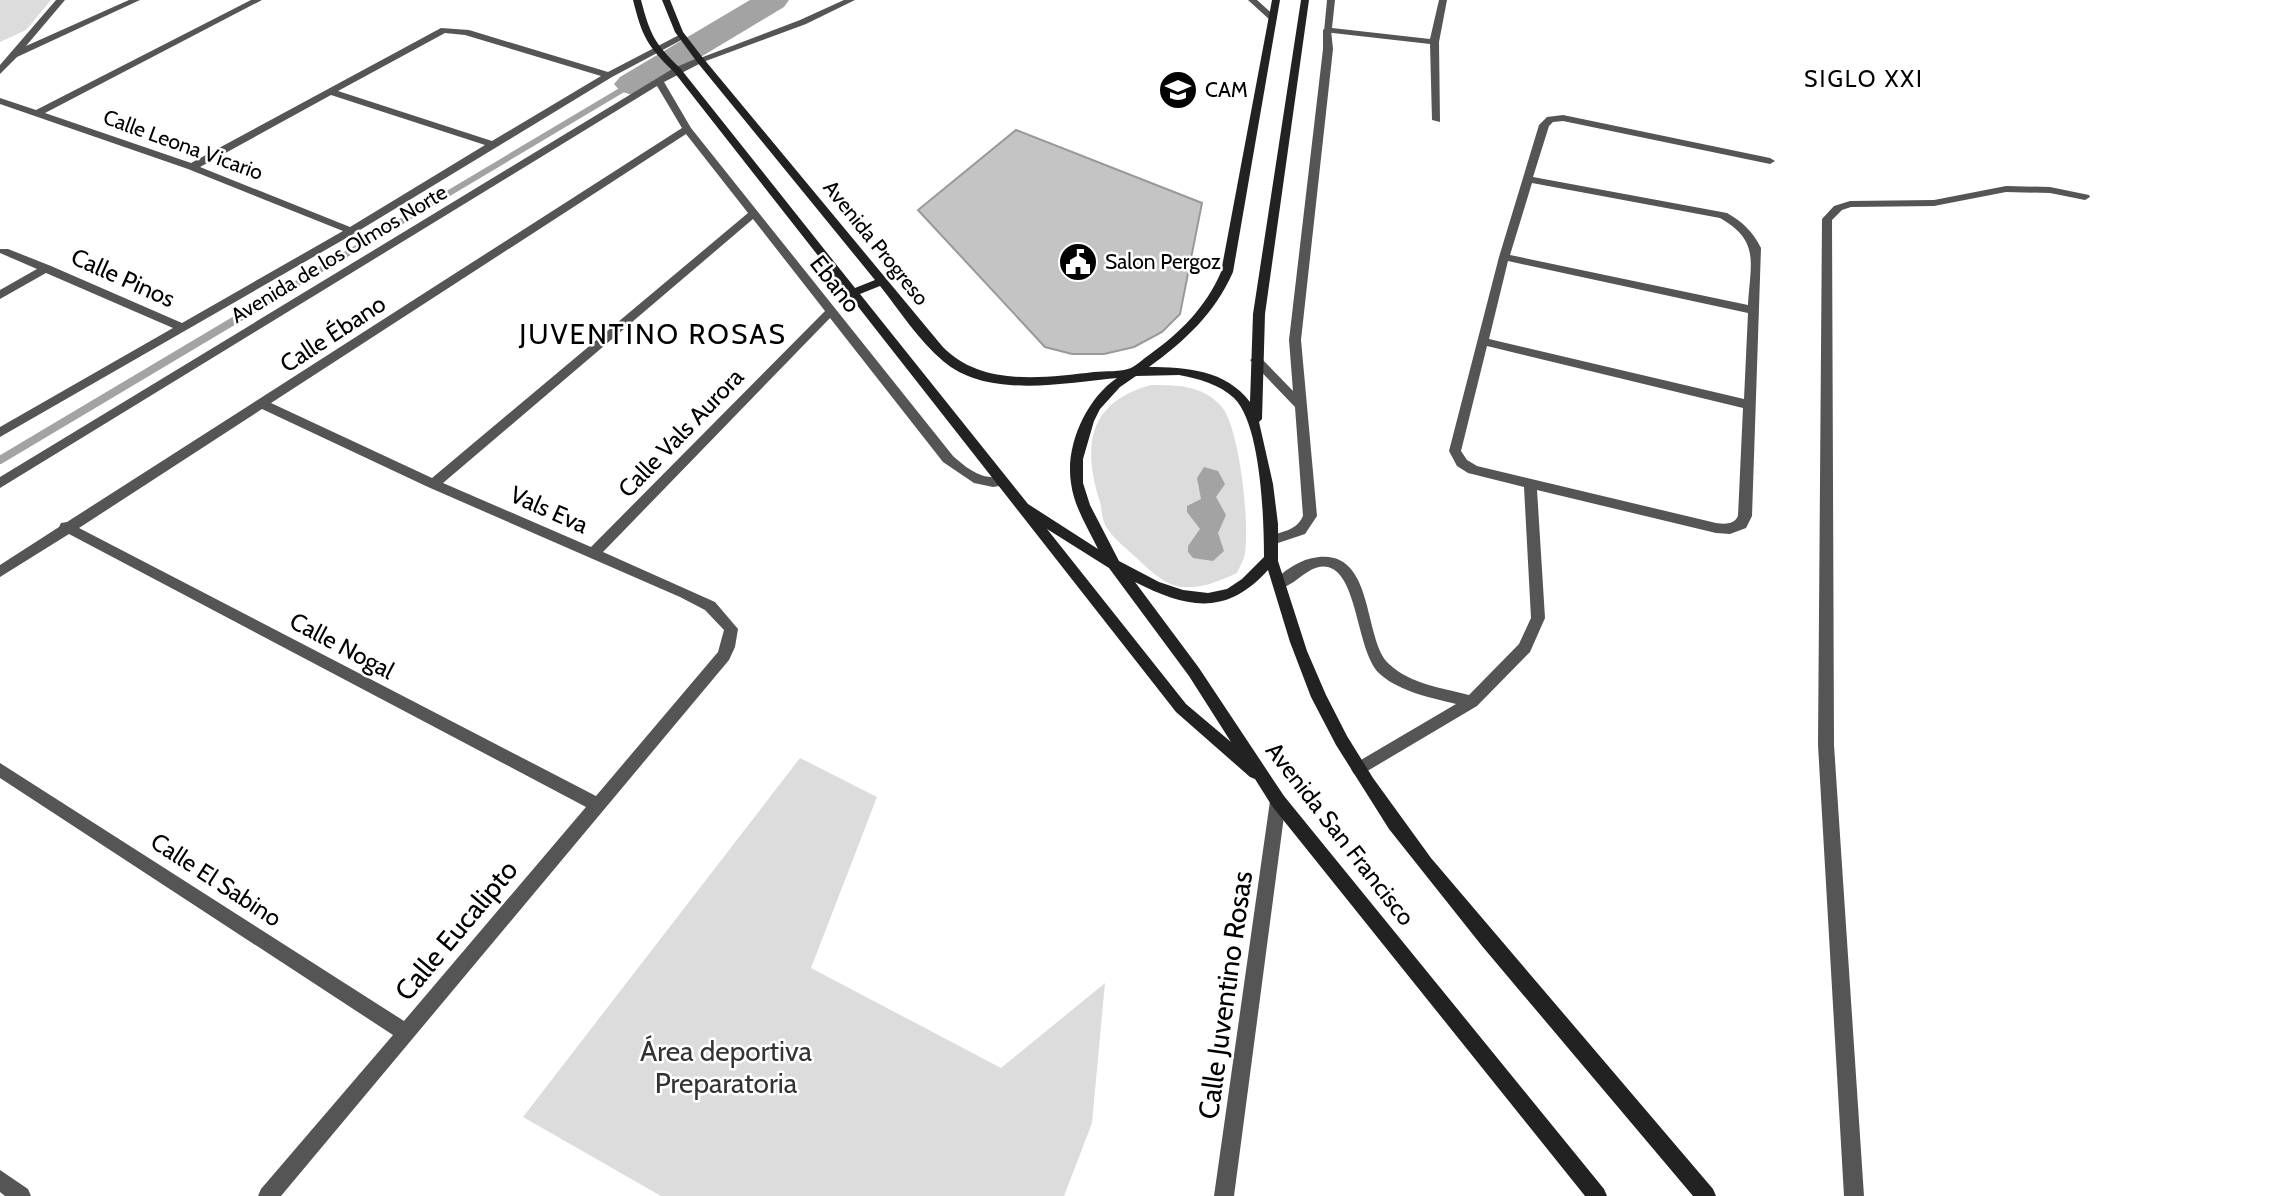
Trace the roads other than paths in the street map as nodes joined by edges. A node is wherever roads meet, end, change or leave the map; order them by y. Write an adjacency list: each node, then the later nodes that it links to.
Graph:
1 (61, 0): 17 (street)
2 (135, 0): 17 (street)
3 (258, 0): 25 (street)
4 (637, 0): 16 (main road, Avenida Progreso)
5 (666, 0): 14 (main road, Avenida Progreso)
6 (851, 0): 18 (street, Avenida de los Olmos Norte)
7 (1252, 0): 12 (street)
8 (1276, 0): 12 (main road, Avenida San Francisco)
9 (1305, 0): 45 (main road)
10 (1331, 0): 13 (street)
11 (1443, 0): 15 (street)
12 (1273, 18): 46 (main road, Avenida San Francisco)
13 (1328, 30): 15 (street); 49 (street)
14 (683, 38): 16 (street, Avenida de los Olmos Norte); 18 (main road, Avenida Progreso)
15 (1434, 42): 26 (street)
16 (658, 51): 19 (main road, Avenida Progreso); 21 (street, Avenida de los Olmos Norte)
17 (12, 56): 20 (street)
18 (698, 58): 19 (street, Avenida de los Olmos Norte); 38 (main road, Avenida Progreso)
19 (675, 69): 22 (street, Avenida de los Olmos Norte); 39 (main road, Avenida Progreso)
20 (0, 71)
21 (609, 75): 23 (street); 28 (street, Avenida de los Olmos Norte)
22 (659, 82): 27 (street, Ebano); 52 (street, Avenida de los Olmos Norte)
23 (330, 92): 28 (street); 30 (street)
24 (0, 101): 25 (street, Calle Leona Vicario)
25 (38, 113): 30 (street, Calle Leona Vicario)
26 (1437, 120)
27 (687, 129): 33 (street, Ebano); 47 (street, Calle Ébano)
28 (491, 144): 34 (street, Avenida de los Olmos Norte)
29 (1770, 162): 31 (street)
30 (192, 167): 34 (street, Calle Leona Vicario)
31 (1529, 179): 36 (street); 41 (street)
32 (2085, 197): 78 (street)
33 (753, 214): 42 (street, Ebano); 54 (street)
34 (351, 231): 43 (street, Avenida de los Olmos Norte)
35 (4, 251): 37 (street, Calle Pinos)
36 (1504, 257): 41 (street); 44 (street)
37 (47, 268): 40 (street); 43 (street, Calle Pinos)
38 (884, 281): 39 (main road); 46 (main road, Avenida Progreso)
39 (853, 293): 53 (main road, Avenida Progreso)
40 (0, 295)
41 (1753, 310): 48 (street)
42 (830, 312): 53 (street, Ebano); 59 (street, Calle Vals Aurora)
43 (181, 327): 51 (street, Avenida de los Olmos Norte)
44 (1482, 341): 48 (street); 55 (street)
45 (1256, 360): 49 (street); 50 (main road)
46 (1129, 373): 50 (main road); 61 (main road, Avenida San Francisco)
47 (263, 404): 54 (street, Vals Eva); 57 (street, Calle Ébano)
48 (1750, 405): 55 (street)
49 (1301, 406): 58 (street)
50 (1256, 431): 58 (main road, Avenida San Francisco)
51 (0, 433)
52 (0, 482)
53 (1001, 482): 56 (main road, Avenida Progreso)
54 (433, 484): 59 (street, Vals Eva)
55 (1530, 485): 65 (street)
56 (1018, 504): 61 (main road); 68 (main road, Avenida Progreso)
57 (66, 527): 62 (street, Calle Ébano); 70 (street, Calle Nogal)
58 (1272, 540): 60 (main road, Avenida San Francisco)
59 (592, 554): 64 (street, Vals Eva)
60 (1271, 558): 61 (main road); 63 (main road, Avenida San Francisco)
61 (1111, 562): 68 (main road, Avenida San Francisco)
62 (0, 572)
63 (1280, 583): 65 (street); 67 (main road, Avenida San Francisco)
64 (686, 700): 70 (street, Calle Eucalipto)
65 (1472, 702): 67 (street)
66 (0, 769): 71 (street, Calle El Sabino)
67 (1359, 769): 77 (main road, Avenida San Francisco)
68 (1261, 778): 69 (main road, Avenida San Francisco)
69 (1278, 801): 75 (street, Calle Juventino Rosas); 76 (main road, Avenida San Francisco)
70 (597, 806): 71 (street, Calle Eucalipto)
71 (405, 1032): 74 (street, Calle Eucalipto)
72 (0, 1180): 73 (street)
73 (21, 1196)
74 (268, 1196)
75 (1224, 1196)
76 (1597, 1196)
77 (1706, 1196)
78 (1854, 1196)

